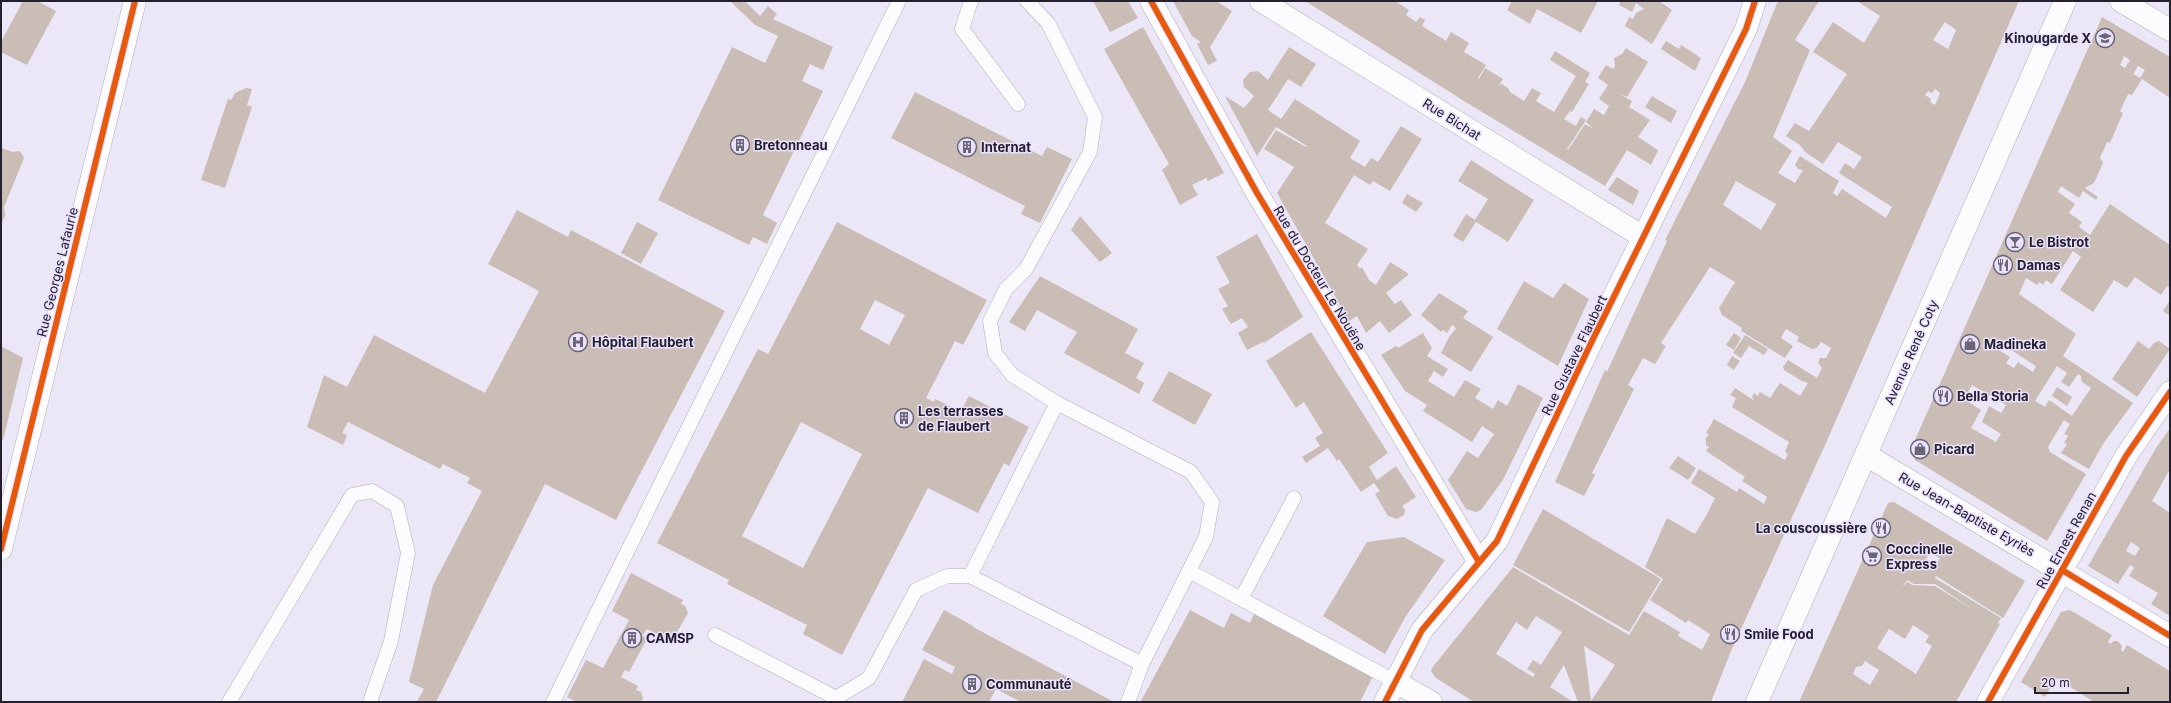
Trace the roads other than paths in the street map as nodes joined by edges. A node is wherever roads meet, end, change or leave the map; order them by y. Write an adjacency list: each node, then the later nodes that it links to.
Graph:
1 (135, 1): 17 (street, Rue Georges Lafaurie)
2 (899, 1): 29 (lane)
3 (971, 1): 11 (lane)
4 (1027, 1): 14 (lane)
5 (1151, 1): 18 (street, Rue du Docteur Le Nouëne)
6 (1261, 1): 12 (street, Rue Bichat)
7 (1756, 1): 12 (street, Rue Gustave Flaubert)
8 (2065, 1): 15 (street, Avenue René Coty)
9 (2122, 1): 10 (street)
10 (2170, 30)
11 (1018, 104)
12 (1643, 237): 18 (street, Rue Gustave Flaubert)
13 (2170, 392): 19 (street, Rue Ernest Renan)
14 (1057, 403): 20 (lane); 21 (lane)
15 (1866, 454): 19 (street, Rue Jean-Baptiste Eyriès); 33 (street, Avenue René Coty)
16 (1294, 498): 22 (lane)
17 (1, 549)
18 (1479, 562): 26 (street, Rue Gustave Flaubert)
19 (2062, 570): 24 (street, Rue Jean-Baptiste Eyriès); 34 (street, Rue Ernest Renan)
20 (1189, 571): 22 (lane); 25 (lane)
21 (970, 576): 23 (lane); 25 (lane)
22 (1241, 599): 26 (lane)
23 (714, 635)
24 (2170, 636)
25 (1142, 664): 30 (lane)
26 (1396, 682): 31 (street, Rue Gustave Flaubert); 32 (street)
27 (229, 702): 28 (lane)
28 (370, 702)
29 (553, 702)
30 (1128, 702)
31 (1386, 702)
32 (1431, 702)
33 (1757, 702)
34 (1988, 702)

